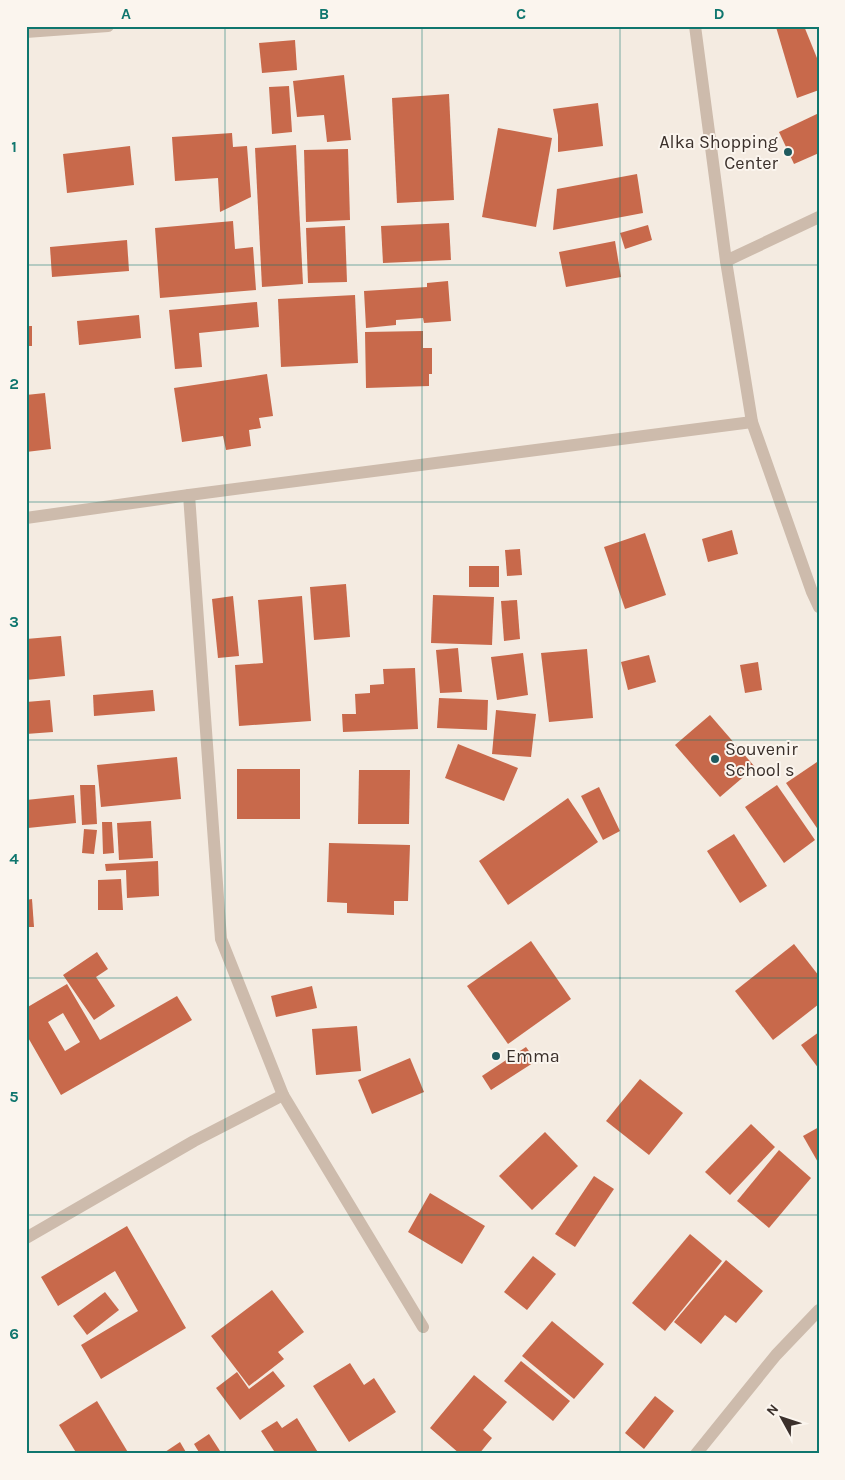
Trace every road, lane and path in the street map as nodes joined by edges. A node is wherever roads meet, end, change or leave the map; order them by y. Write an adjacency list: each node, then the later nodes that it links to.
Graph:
1 (108, 26): 3 (street)
2 (695, 26): 5 (street)
3 (26, 32)
4 (819, 217): 5 (street)
5 (726, 260): 6 (street)
6 (752, 422): 7 (street); 9 (street)
7 (189, 494): 8 (street); 10 (street)
8 (26, 518)
9 (819, 607)
10 (284, 1095): 11 (street); 13 (street)
11 (26, 1238)
12 (819, 1310): 14 (street)
13 (424, 1327)
14 (696, 1454)

